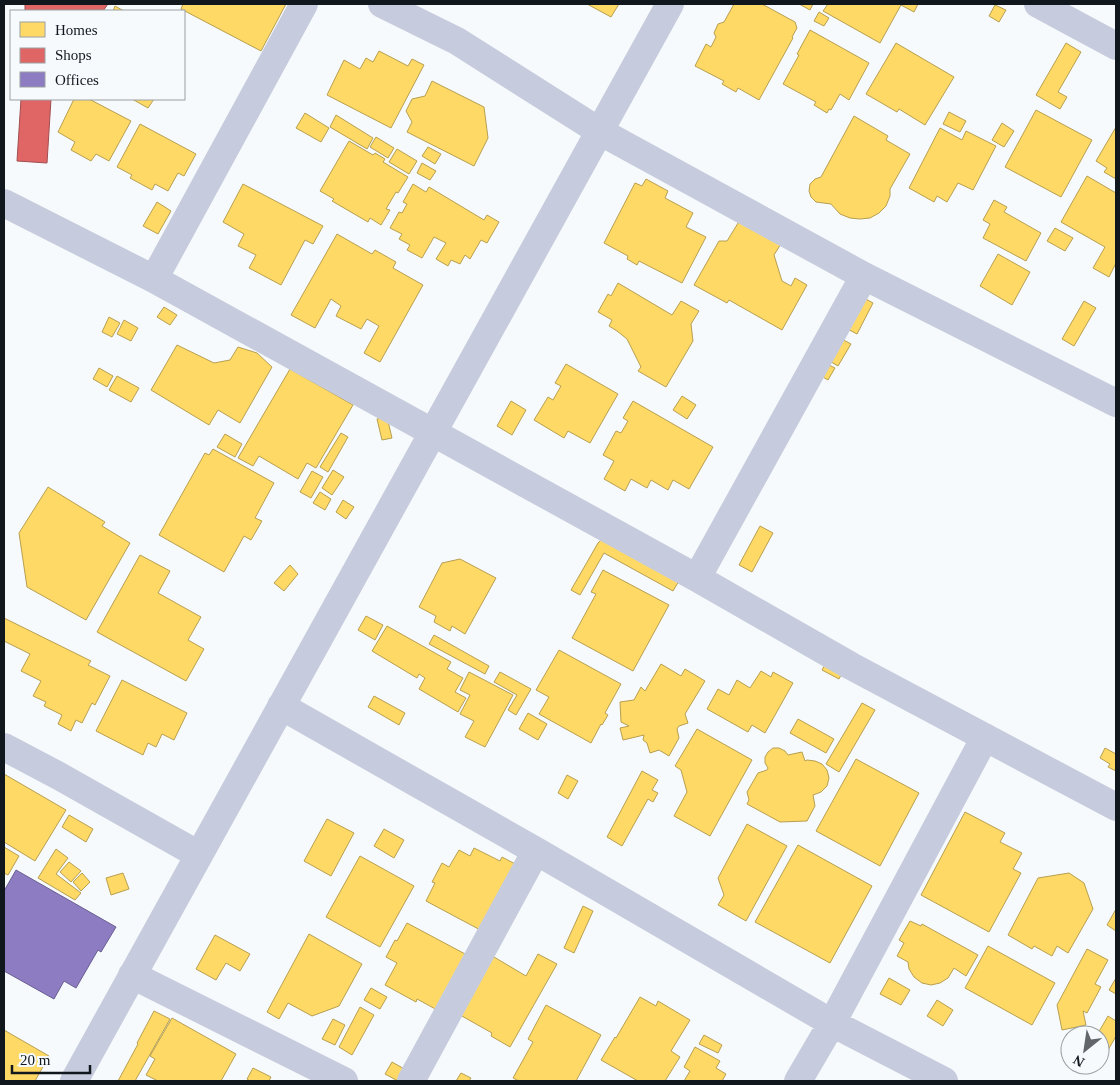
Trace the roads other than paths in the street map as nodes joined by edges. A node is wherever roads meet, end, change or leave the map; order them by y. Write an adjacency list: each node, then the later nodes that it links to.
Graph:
1 (304, 4): 9 (street)
2 (382, 4): 6 (street)
3 (670, 4): 6 (street)
4 (1038, 4): 5 (street)
5 (1116, 46)
6 (599, 132): 8 (street); 11 (street)
7 (4, 203): 9 (street)
8 (864, 276): 10 (street); 12 (street)
9 (154, 279): 11 (street)
10 (1116, 403)
11 (432, 432): 12 (street); 13 (street)
12 (697, 578): 14 (street)
13 (282, 706): 17 (street); 18 (street)
14 (985, 737): 16 (street); 20 (street)
15 (4, 747): 18 (street)
16 (1116, 807)
17 (536, 851): 20 (street); 23 (street)
18 (198, 855): 19 (street)
19 (132, 975): 21 (street); 22 (street)
20 (832, 1023): 24 (street); 25 (street)
21 (74, 1081)
22 (344, 1081)
23 (411, 1081)
24 (798, 1081)
25 (944, 1081)

